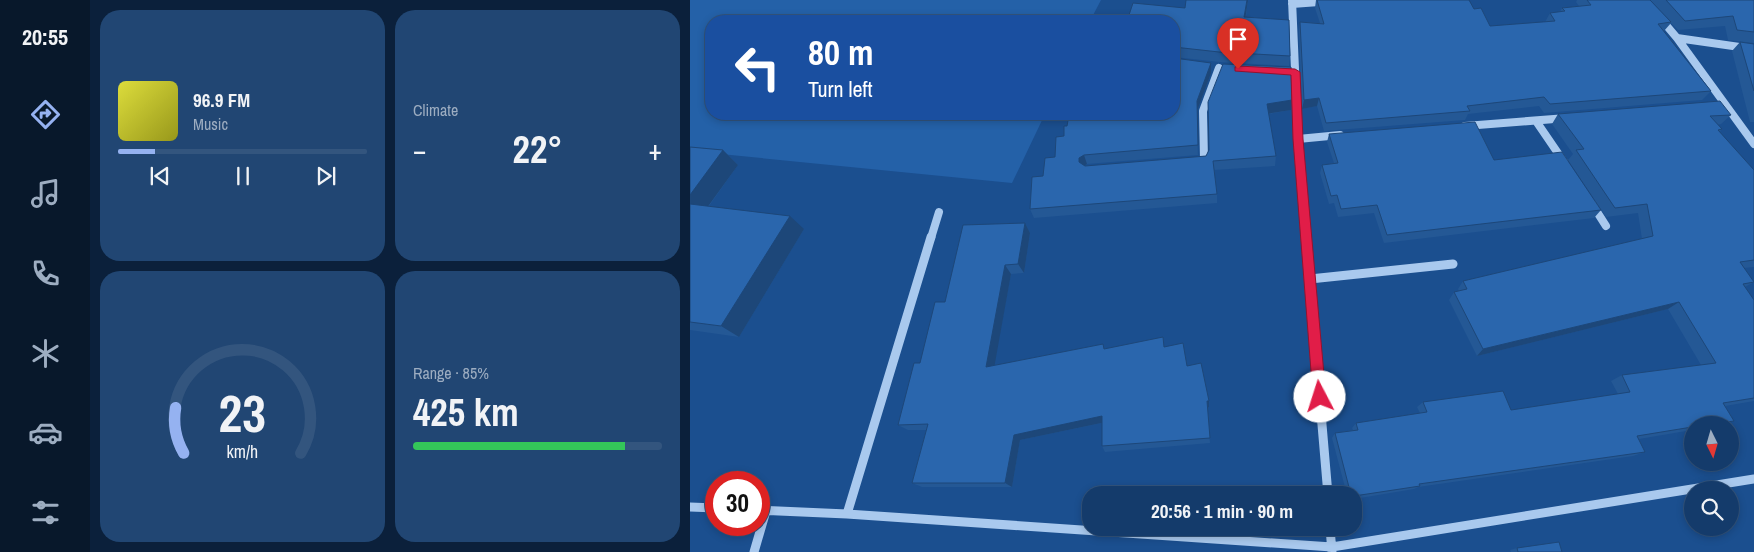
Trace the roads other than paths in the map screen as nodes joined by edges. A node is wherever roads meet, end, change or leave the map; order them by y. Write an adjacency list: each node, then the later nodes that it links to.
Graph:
1 (1346, 0): 2 (street)
2 (1292, 2): 10 (street)
3 (1654, 13): 4 (street)
4 (1677, 38): 5 (street); 11 (street)
5 (1754, 49)
6 (1210, 67): 7 (street)
7 (1219, 68): 8 (street); 19 (street)
8 (1228, 68)
9 (1286, 72): 10 (street)
10 (1295, 72): 17 (street)
11 (1724, 104): 12 (street); 18 (street)
12 (1714, 105)
13 (1576, 117): 14 (street)
14 (1536, 121): 15 (street); 20 (street)
15 (1457, 127)
16 (1348, 135): 17 (street)
17 (1298, 139): 25 (street)
18 (1754, 144)
19 (1185, 162)
20 (1569, 169)
21 (1585, 193): 23 (street)
22 (939, 212): 31 (street)
23 (1606, 226)
24 (1453, 264): 25 (street)
25 (1310, 280): 27 (street)
26 (1754, 479): 34 (street)
27 (1327, 486)
28 (690, 507): 29 (street)
29 (705, 508)
30 (770, 510): 31 (street)
31 (847, 514): 34 (street)
32 (757, 536): 35 (street)
33 (1331, 536): 34 (street)
34 (1332, 549)
35 (754, 552)

